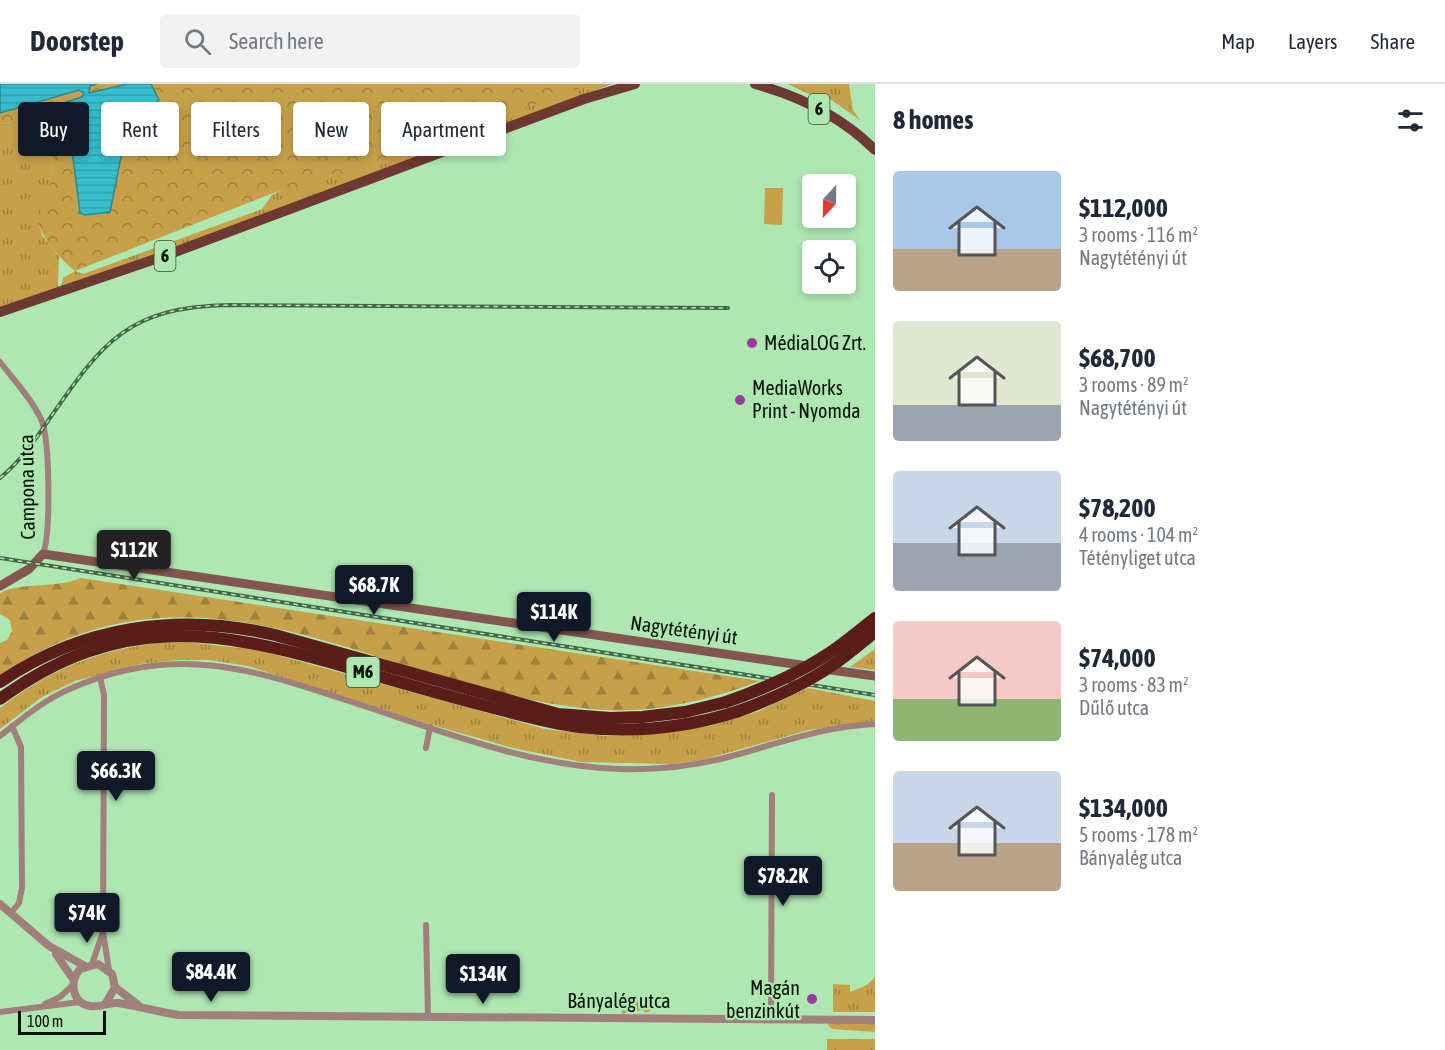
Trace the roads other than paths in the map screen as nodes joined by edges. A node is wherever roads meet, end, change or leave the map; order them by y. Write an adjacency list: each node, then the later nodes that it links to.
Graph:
1 (635, 84): 4 (main road, 6)
2 (754, 84): 3 (main road, 6)
3 (875, 150)
4 (0, 312)
5 (0, 362): 6 (street, Campona utca)
6 (44, 554): 7 (main road); 12 (main road, Nagytétényi út)
7 (0, 586)
8 (875, 609): 11 (highway)
9 (875, 618): 11 (highway, M6)
10 (875, 632): 11 (highway, M6)
11 (851, 642): 14 (highway, M6, bridge); 15 (highway, M6, bridge)
12 (875, 676)
13 (100, 677): 17 (street); 18 (street); 25 (street)
14 (0, 682)
15 (0, 699)
16 (875, 724): 18 (street)
17 (12, 726): 19 (street); 23 (street)
18 (430, 727): 20 (street)
19 (0, 736)
20 (426, 748)
21 (772, 795): 37 (street)
22 (0, 904): 23 (street)
23 (10, 913): 26 (street)
24 (426, 925): 36 (street)
25 (103, 932): 27 (street); 28 (street)
26 (49, 946): 27 (street); 29 (street)
27 (88, 965): 28 (street); 29 (street, Bányalég utca)
28 (108, 970): 30 (street)
29 (73, 982): 31 (street); 33 (street, Bányalég utca)
30 (115, 987): 32 (street); 34 (street, Bányalég utca)
31 (80, 1002): 32 (street, Bányalég utca); 33 (street, Bányalég utca)
32 (106, 1003): 34 (street, Bányalég utca)
33 (39, 1007): 35 (street, Bányalég utca)
34 (147, 1009): 36 (street, Bányalég utca)
35 (0, 1012)
36 (428, 1017): 37 (street, Bányalég utca)
37 (771, 1019): 38 (street, Bányalég utca)
38 (875, 1020)

